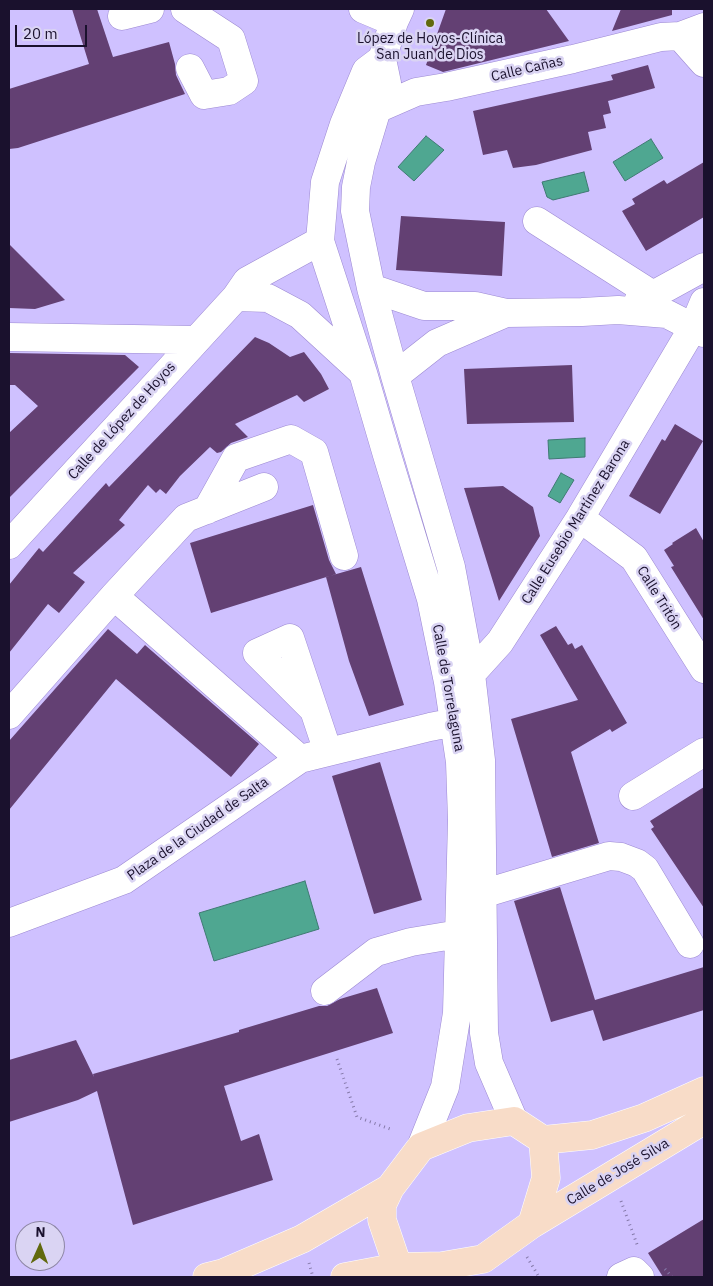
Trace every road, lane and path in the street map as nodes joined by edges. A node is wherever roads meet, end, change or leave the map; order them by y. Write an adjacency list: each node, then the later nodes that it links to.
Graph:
1 (150, 9): 5 (street)
2 (185, 9): 10 (street)
3 (363, 9): 6 (street)
4 (699, 9): 7 (street)
5 (122, 16)
6 (397, 16): 8 (street)
7 (692, 32): 9 (street); 11 (street, Calle Cañas)
8 (382, 60): 11 (street); 13 (street)
9 (704, 63)
10 (190, 68)
11 (377, 109): 15 (street)
12 (537, 221): 16 (street)
13 (320, 241): 17 (street, Calle de López de Hoyos); 23 (street, Calle de Torrelaguna)
14 (704, 267): 16 (street)
15 (372, 288): 19 (street); 24 (street, Calle de Torrelaguna)
16 (653, 295): 18 (street)
17 (236, 297): 22 (street, Calle de López de Hoyos); 23 (street)
18 (618, 310): 19 (street); 20 (street)
19 (506, 312): 24 (street)
20 (701, 320): 27 (street, Calle Eusebio Martínez Barona)
21 (9, 338): 22 (street)
22 (195, 340): 28 (street, Calle de López de Hoyos)
23 (363, 373): 35 (street, Calle de Torrelaguna)
24 (395, 376): 32 (street, Calle de Torrelaguna)
25 (264, 487): 26 (street)
26 (207, 510): 29 (street); 30 (street)
27 (580, 518): 31 (street, Calle Tritón); 32 (street, Calle Eusebio Martínez Barona)
28 (9, 545)
29 (344, 556)
30 (114, 596): 34 (street); 38 (street)
31 (704, 669)
32 (471, 674): 35 (street, Calle de Torrelaguna)
33 (314, 710): 36 (street)
34 (9, 715)
35 (461, 718): 36 (street, Plaza de la Ciudad de Salta); 40 (street, Calle de Torrelaguna); 42 (street, Calle de Torrelaguna)
36 (328, 752): 38 (street, Plaza de la Ciudad de Salta)
37 (704, 752): 39 (street)
38 (300, 759): 41 (street, Plaza de la Ciudad de Salta)
39 (633, 796)
40 (482, 894): 43 (street); 48 (street, Calle de Torrelaguna)
41 (9, 923)
42 (459, 934): 44 (street); 51 (street, Calle de Torrelaguna)
43 (690, 944)
44 (325, 991)
45 (337, 1059): 49 (path)
46 (704, 1091): 50 (main road)
47 (704, 1120): 53 (main road, Calle de José Silva)
48 (514, 1121): 50 (main road); 51 (main road)
49 (393, 1130)
50 (543, 1140): 53 (main road)
51 (421, 1147): 52 (main road)
52 (390, 1188): 56 (main road); 57 (main road)
53 (532, 1224): 55 (main road)
54 (524, 1252): 59 (path)
55 (482, 1268): 56 (main road)
56 (400, 1272): 58 (main road)
57 (207, 1277)
58 (345, 1277)
59 (539, 1277)
60 (621, 1277): 61 (street)
61 (640, 1277)

